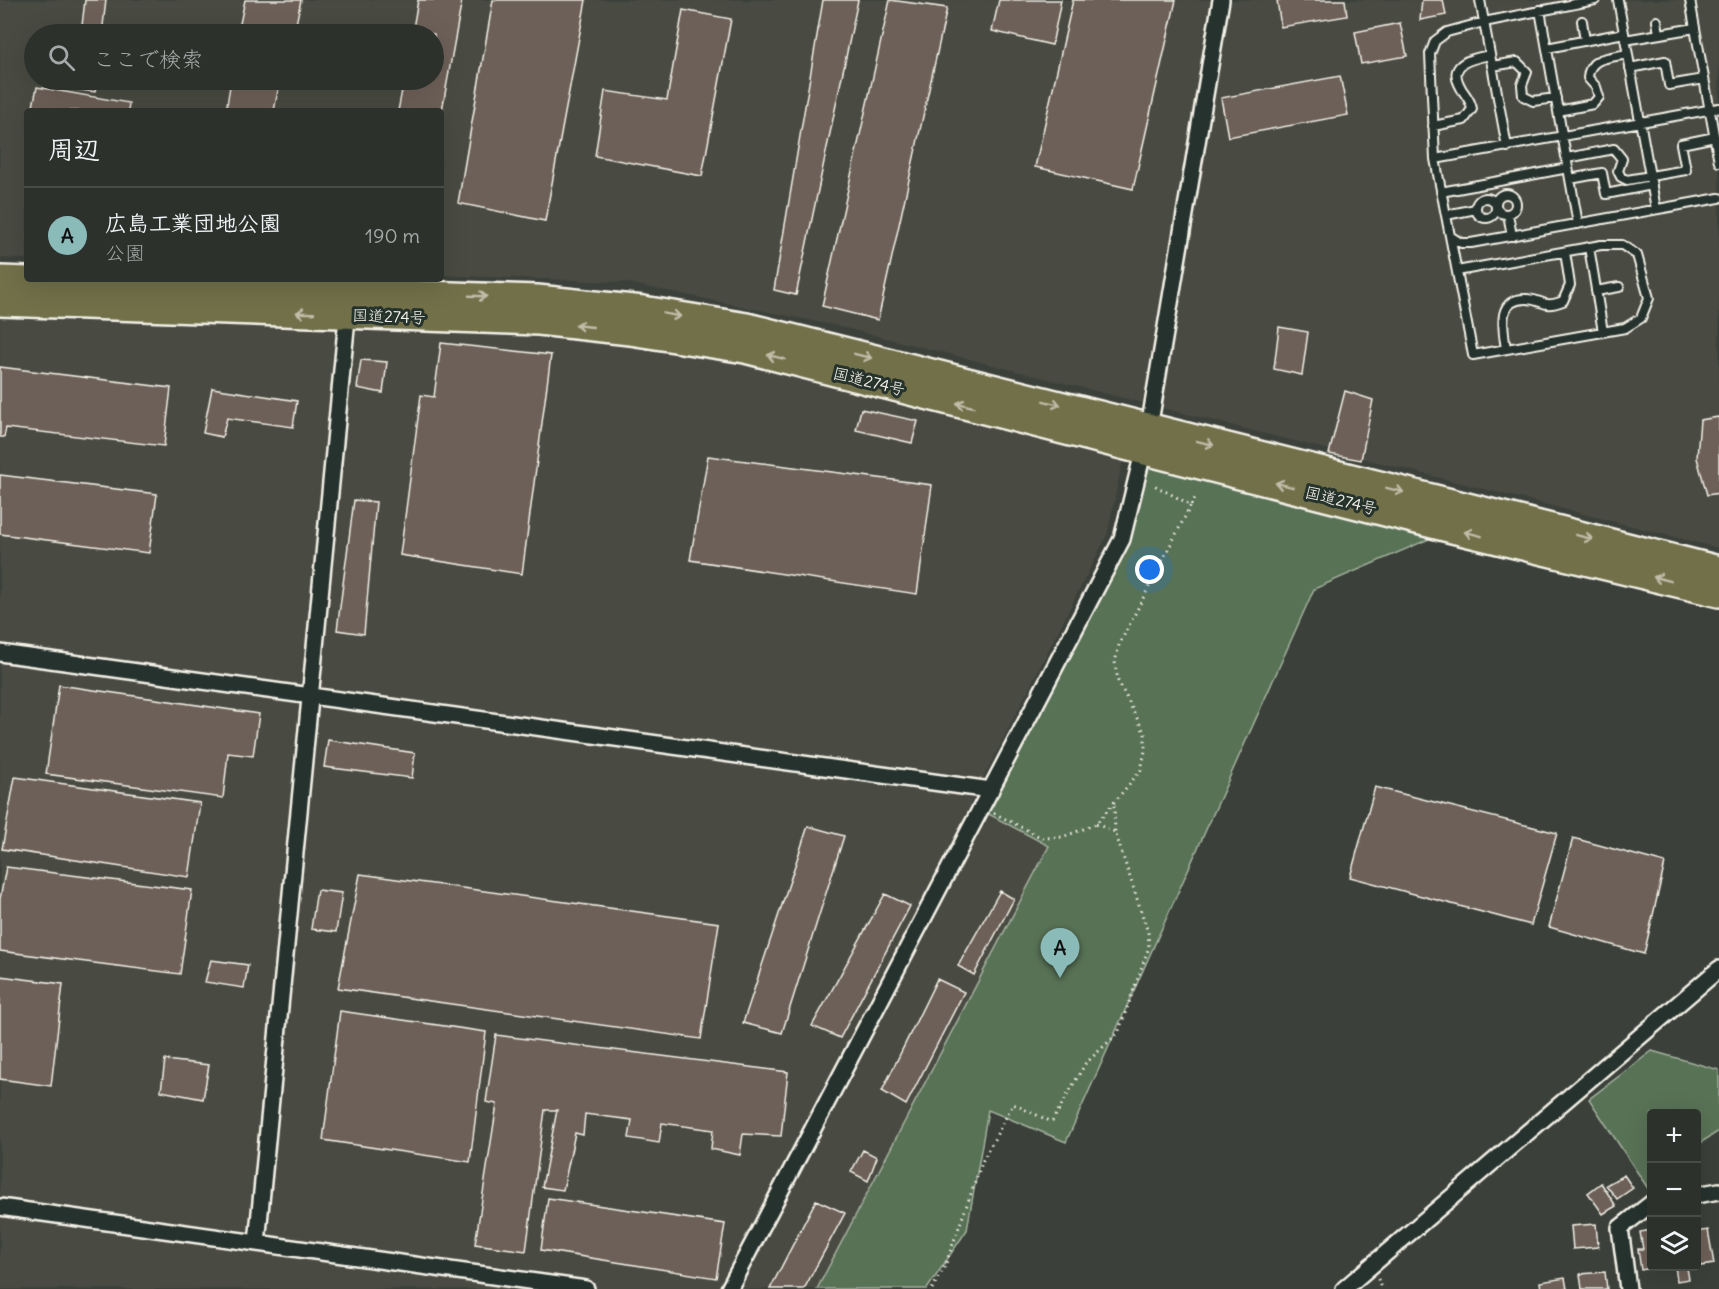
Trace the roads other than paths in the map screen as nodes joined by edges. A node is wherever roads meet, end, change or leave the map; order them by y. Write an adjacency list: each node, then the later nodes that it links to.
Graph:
1 (1221, 0): 57 (street)
2 (1480, 0): 9 (lane)
3 (1595, 0): 6 (lane)
4 (1618, 0): 12 (lane)
5 (1690, 0): 10 (lane)
6 (1540, 10): 9 (lane); 14 (lane)
7 (1582, 21): 13 (lane)
8 (1657, 21): 11 (lane)
9 (1484, 22): 16 (lane); 25 (lane)
10 (1695, 28): 11 (lane); 19 (lane)
11 (1659, 34): 12 (lane)
12 (1625, 37): 13 (lane); 15 (lane)
13 (1585, 40): 14 (lane)
14 (1547, 48): 20 (lane)
15 (1628, 54): 18 (lane); 23 (lane)
16 (1490, 55): 17 (lane); 25 (lane)
17 (1492, 66): 20 (lane); 28 (lane)
18 (1630, 68): 19 (lane); 24 (lane)
19 (1704, 79): 22 (lane)
20 (1556, 98): 23 (lane)
21 (1719, 108): 22 (lane)
22 (1710, 110): 24 (lane); 27 (lane)
23 (1558, 111): 26 (lane)
24 (1641, 122): 26 (lane); 34 (lane)
25 (1433, 126): 30 (lane)
26 (1563, 136): 28 (lane); 29 (lane)
27 (1716, 140): 31 (lane); 34 (lane)
28 (1507, 147): 30 (lane)
29 (1567, 158): 32 (lane); 34 (lane)
30 (1435, 159): 35 (lane)
31 (1719, 162)
32 (1568, 168): 33 (lane); 35 (lane)
33 (1570, 179): 34 (lane); 42 (lane)
34 (1651, 181): 39 (lane)
35 (1441, 192): 41 (lane)
36 (1719, 198): 39 (lane)
37 (1496, 206): 38 (lane); 38 (lane); 40 (lane); 40 (lane)
38 (1476, 209): 41 (lane)
39 (1656, 209): 42 (lane)
40 (1508, 214): 44 (lane)
41 (1446, 215): 43 (lane)
42 (1578, 224): 44 (lane)
43 (1450, 236): 44 (lane); 47 (lane)
44 (1512, 236)
45 (1589, 247): 46 (lane); 52 (lane); 55 (lane)
46 (1565, 252): 47 (lane); 56 (lane)
47 (1457, 271): 56 (lane)
48 (0, 280): 49 (highway, 国道274号)
49 (24, 282)
50 (30, 282): 54 (highway, 国道274号)
51 (1619, 287): 52 (lane)
52 (1596, 291): 55 (lane)
53 (0, 302): 54 (highway, 国道274号, one-way to 53)
54 (348, 303): 57 (highway, 国道274号); 61 (street)
55 (1603, 332): 56 (lane)
56 (1506, 349)
57 (1147, 439): 58 (highway, 国道274号, one-way to 58); 59 (highway, 国道274号, one-way to 57); 62 (street)
58 (1719, 570)
59 (1719, 593)
60 (0, 653): 61 (street)
61 (310, 696): 62 (street); 68 (street)
62 (992, 790): 70 (street)
63 (1719, 969): 71 (street)
64 (1719, 1191): 65 (street)
65 (1701, 1194)
66 (0, 1207): 68 (street)
67 (1647, 1207): 72 (street)
68 (257, 1243): 69 (street)
69 (586, 1289)
70 (729, 1289)
71 (1344, 1289)
72 (1628, 1289)

